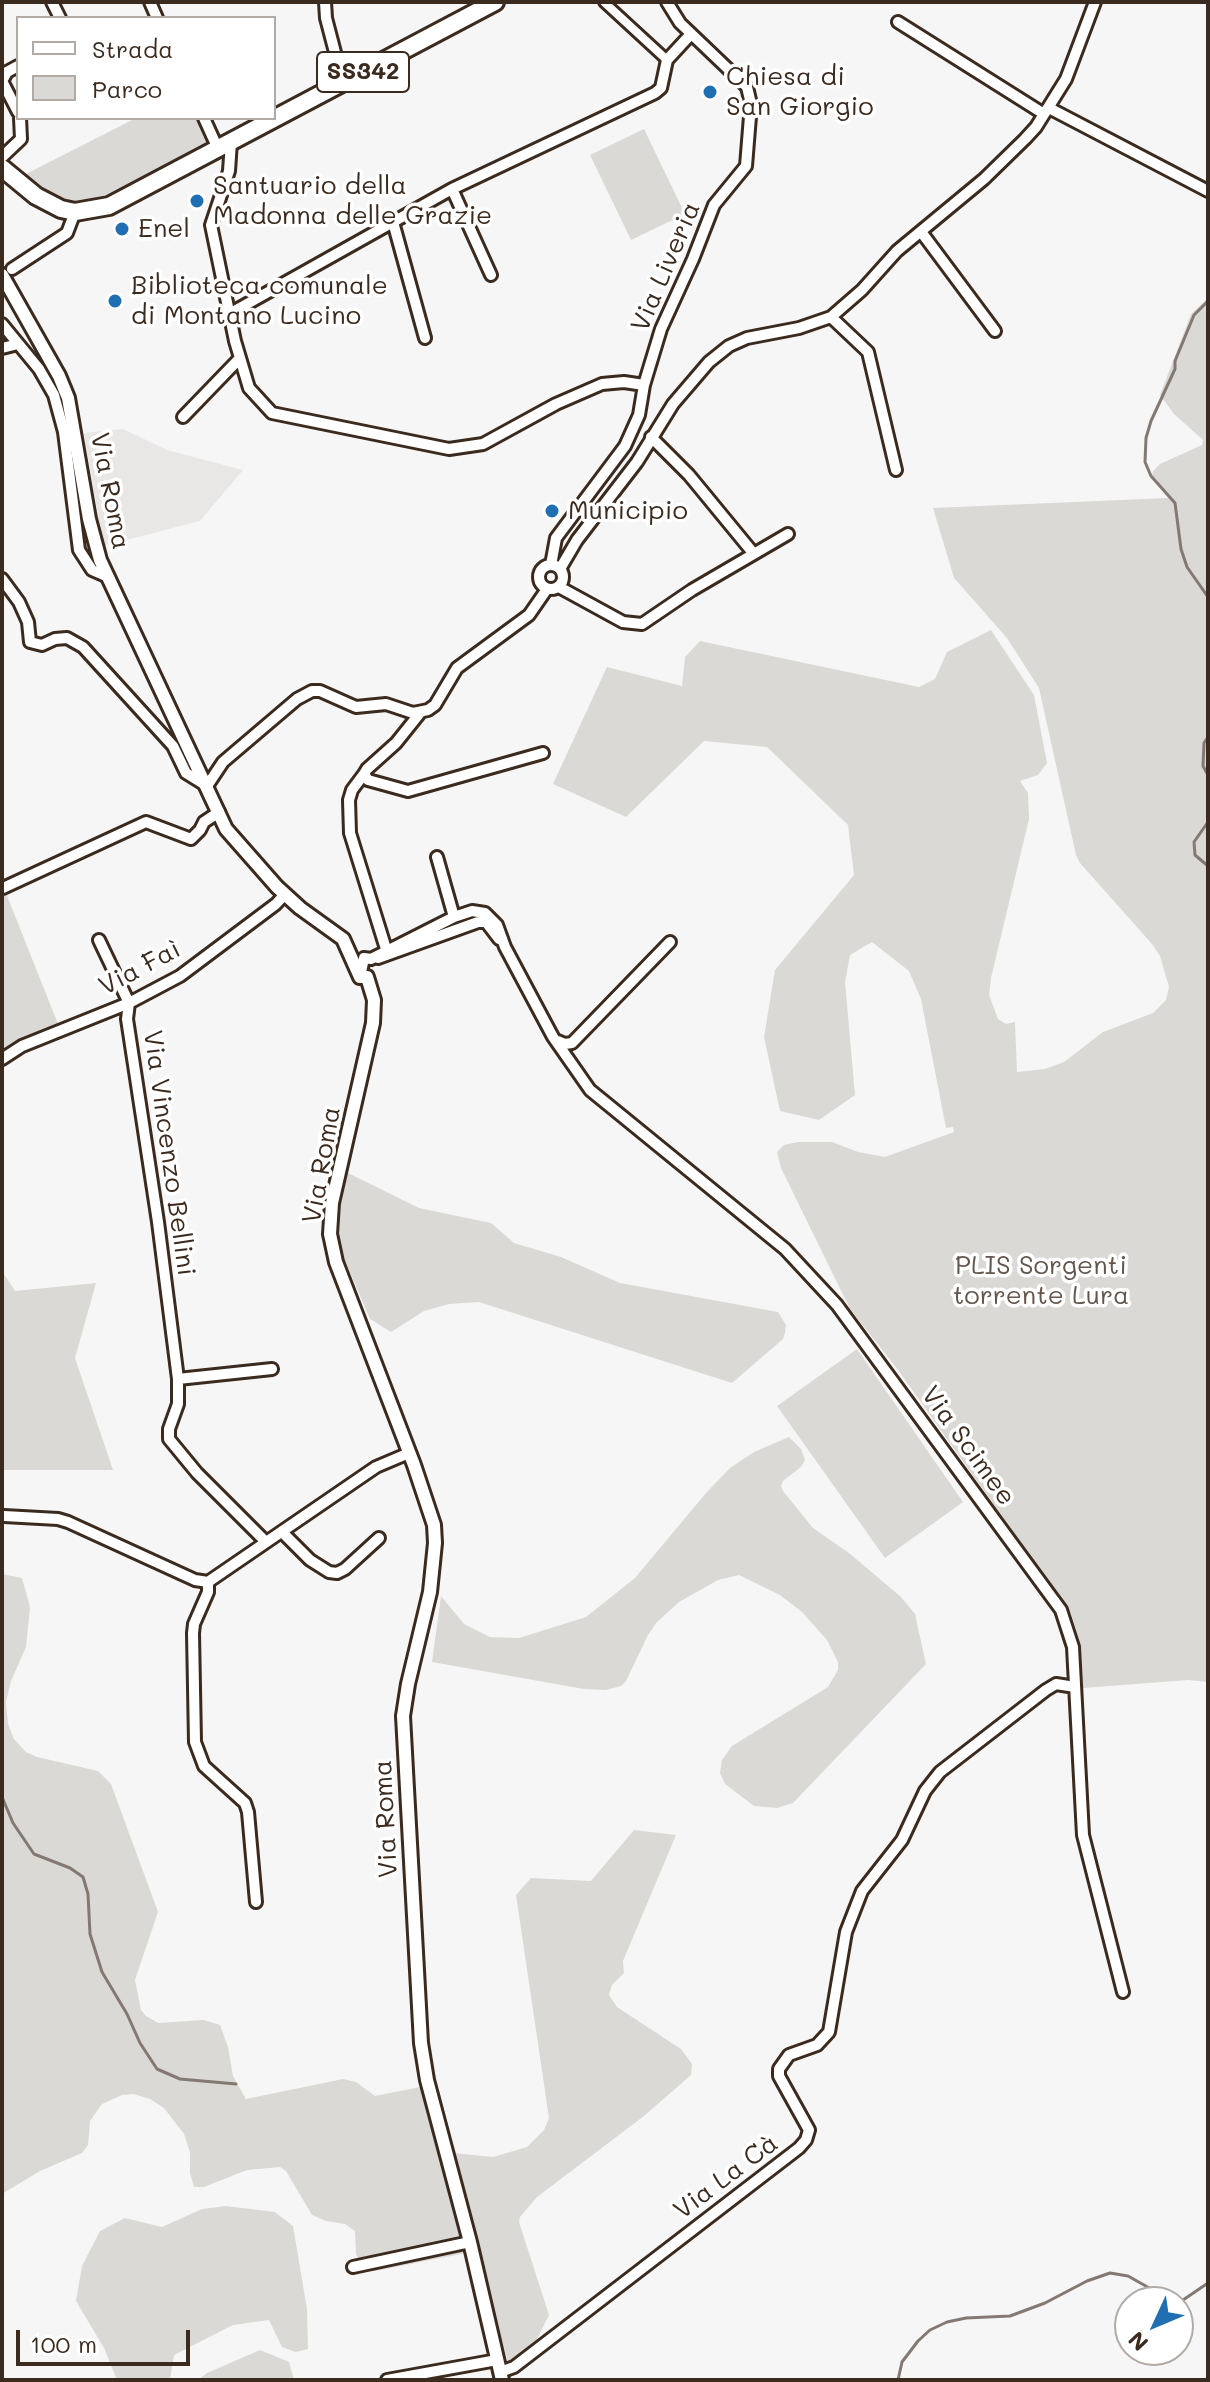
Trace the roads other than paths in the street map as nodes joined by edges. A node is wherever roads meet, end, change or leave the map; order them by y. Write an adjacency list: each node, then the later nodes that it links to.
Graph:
1 (325, 2): 10 (street)
2 (495, 2): 10 (main road, SS342)
3 (605, 2): 8 (street)
4 (667, 2): 7 (street, Via Liveria)
5 (1095, 2): 12 (street)
6 (898, 22): 12 (street)
7 (691, 34): 8 (street); 35 (street, Via Liveria)
8 (667, 60): 20 (street)
9 (16, 67): 11 (street)
10 (343, 83): 13 (main road, SS342)
11 (16, 108)
12 (1047, 111): 21 (street); 24 (street)
13 (276, 118)
14 (21, 120): 18 (street)
15 (205, 120): 17 (street)
16 (273, 120): 17 (main road, SS342)
17 (224, 146): 22 (main road, SS342); 27 (street)
18 (2, 157)
19 (2, 168): 22 (main road)
20 (452, 189): 23 (street); 26 (street)
21 (1208, 191)
22 (75, 212): 25 (street)
23 (393, 222): 27 (street); 31 (street)
24 (922, 233): 28 (street); 30 (street)
25 (7, 272): 42 (street, Via Roma)
26 (491, 275)
27 (229, 314): 34 (street)
28 (831, 317): 37 (street); 38 (street)
29 (2, 324): 32 (street)
30 (995, 331)
31 (425, 338)
32 (18, 344): 33 (street); 42 (street)
33 (2, 348)
34 (240, 358): 35 (street); 36 (street)
35 (644, 385): 41 (street, Via Liveria)
36 (183, 417)
37 (651, 437): 40 (street); 41 (street)
38 (896, 470)
39 (788, 534): 40 (street)
40 (754, 554): 44 (street)
41 (556, 567): 44 (street); 45 (street)
42 (108, 577): 49 (street, Via Roma)
43 (2, 579): 49 (street)
44 (559, 587): 45 (street)
45 (547, 589): 46 (street)
46 (420, 713): 48 (street); 49 (street)
47 (543, 753): 48 (street)
48 (364, 774): 58 (street)
49 (207, 786): 50 (street, Via Roma)
50 (219, 812): 52 (street); 53 (street, Via Roma)
51 (437, 857): 54 (street)
52 (3, 888)
53 (285, 894): 59 (street, Via Roma); 60 (street, Via Faì)
54 (454, 917): 55 (street); 58 (street)
55 (482, 918): 59 (street); 61 (street, Via Scimee)
56 (99, 940): 60 (street, Via Vincenzo Bellini)
57 (670, 942): 61 (street)
58 (386, 949): 59 (street)
59 (360, 977): 65 (street, Via Roma)
60 (129, 1003): 62 (street, Via Faì); 64 (street, Via Vincenzo Bellini)
61 (558, 1041): 71 (street, Via Scimee)
62 (2, 1059)
63 (272, 1369): 64 (street)
64 (178, 1379): 69 (street, Via Vincenzo Bellini)
65 (409, 1453): 67 (street); 74 (street, Via Roma)
66 (4, 1516): 70 (street)
67 (282, 1532): 68 (street); 69 (street)
68 (379, 1538)
69 (266, 1542): 70 (street)
70 (208, 1582): 72 (street)
71 (1075, 1687): 73 (street, Via Scimee); 76 (street, Via La Cà)
72 (256, 1902)
73 (1123, 1992)
74 (470, 2242): 75 (street); 76 (street, Via Roma)
75 (353, 2267)
76 (499, 2371): 77 (street)
77 (387, 2380)

